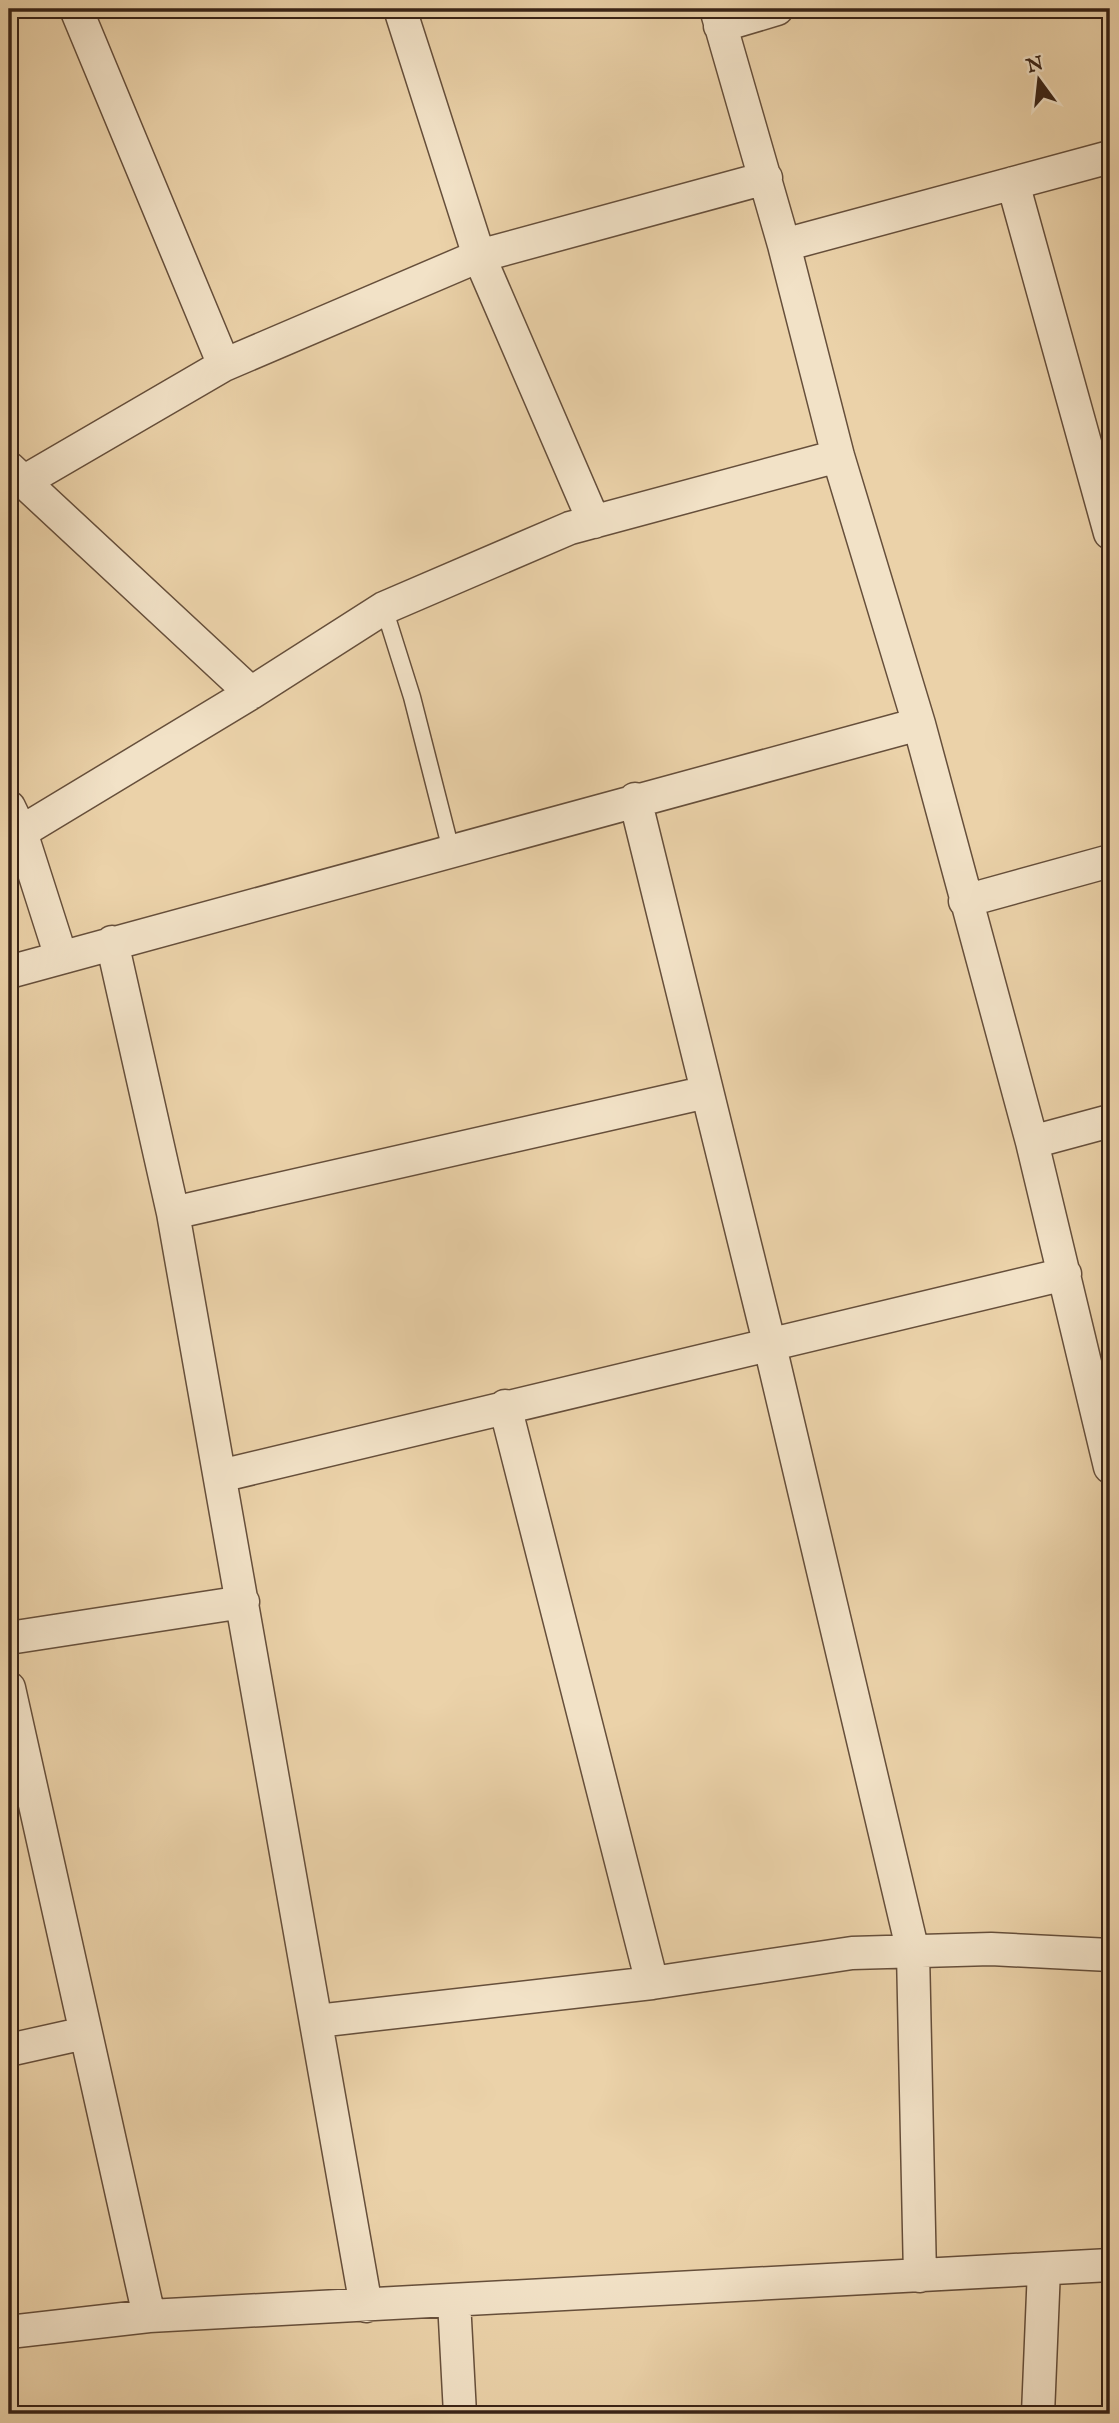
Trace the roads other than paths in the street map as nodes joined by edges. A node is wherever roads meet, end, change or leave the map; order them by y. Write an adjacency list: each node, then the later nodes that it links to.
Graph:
1 (76, 9): 10 (street)
2 (400, 9): 9 (street)
3 (777, 9): 4 (street)
4 (718, 18): 6 (street)
5 (1110, 157): 7 (street)
6 (766, 178): 8 (street); 9 (street)
7 (1013, 183): 8 (street); 14 (street)
8 (784, 245): 11 (street)
9 (478, 256): 10 (street); 13 (street)
10 (224, 365): 12 (street)
11 (838, 457): 13 (street); 17 (street)
12 (16, 475): 16 (street)
13 (594, 522): 15 (street)
14 (1110, 533)
15 (384, 608): 16 (street); 20 (lane)
16 (251, 693): 19 (street)
17 (919, 724): 18 (street); 22 (street)
18 (635, 799): 20 (street); 26 (street)
19 (15, 819): 24 (street)
20 (451, 850): 23 (street)
21 (1110, 861): 22 (street)
22 (965, 901): 28 (street)
23 (112, 942): 24 (street); 29 (street)
24 (61, 957): 25 (street)
25 (9, 972)
26 (707, 1091): 29 (street); 31 (street)
27 (1110, 1121): 28 (street)
28 (1032, 1142): 30 (street)
29 (173, 1213): 35 (street)
30 (1065, 1274): 31 (street); 32 (street)
31 (770, 1346): 33 (street); 39 (street)
32 (1099, 1365): 34 (street)
33 (505, 1406): 35 (street); 41 (street)
34 (1110, 1467)
35 (220, 1476): 36 (street)
36 (243, 1602): 37 (street); 42 (street)
37 (9, 1638)
38 (9, 1688): 43 (street)
39 (914, 1952): 40 (street); 41 (street); 47 (street)
40 (1110, 1955)
41 (652, 1983): 42 (street)
42 (317, 2021): 49 (street)
43 (85, 2033): 44 (street); 50 (street)
44 (9, 2050)
45 (1110, 2264): 46 (street)
46 (1044, 2269): 47 (street); 53 (street)
47 (920, 2276): 48 (street)
48 (454, 2301): 49 (street); 52 (street)
49 (366, 2305): 50 (street)
50 (149, 2316): 51 (street)
51 (9, 2332)
52 (460, 2414)
53 (1038, 2414)

